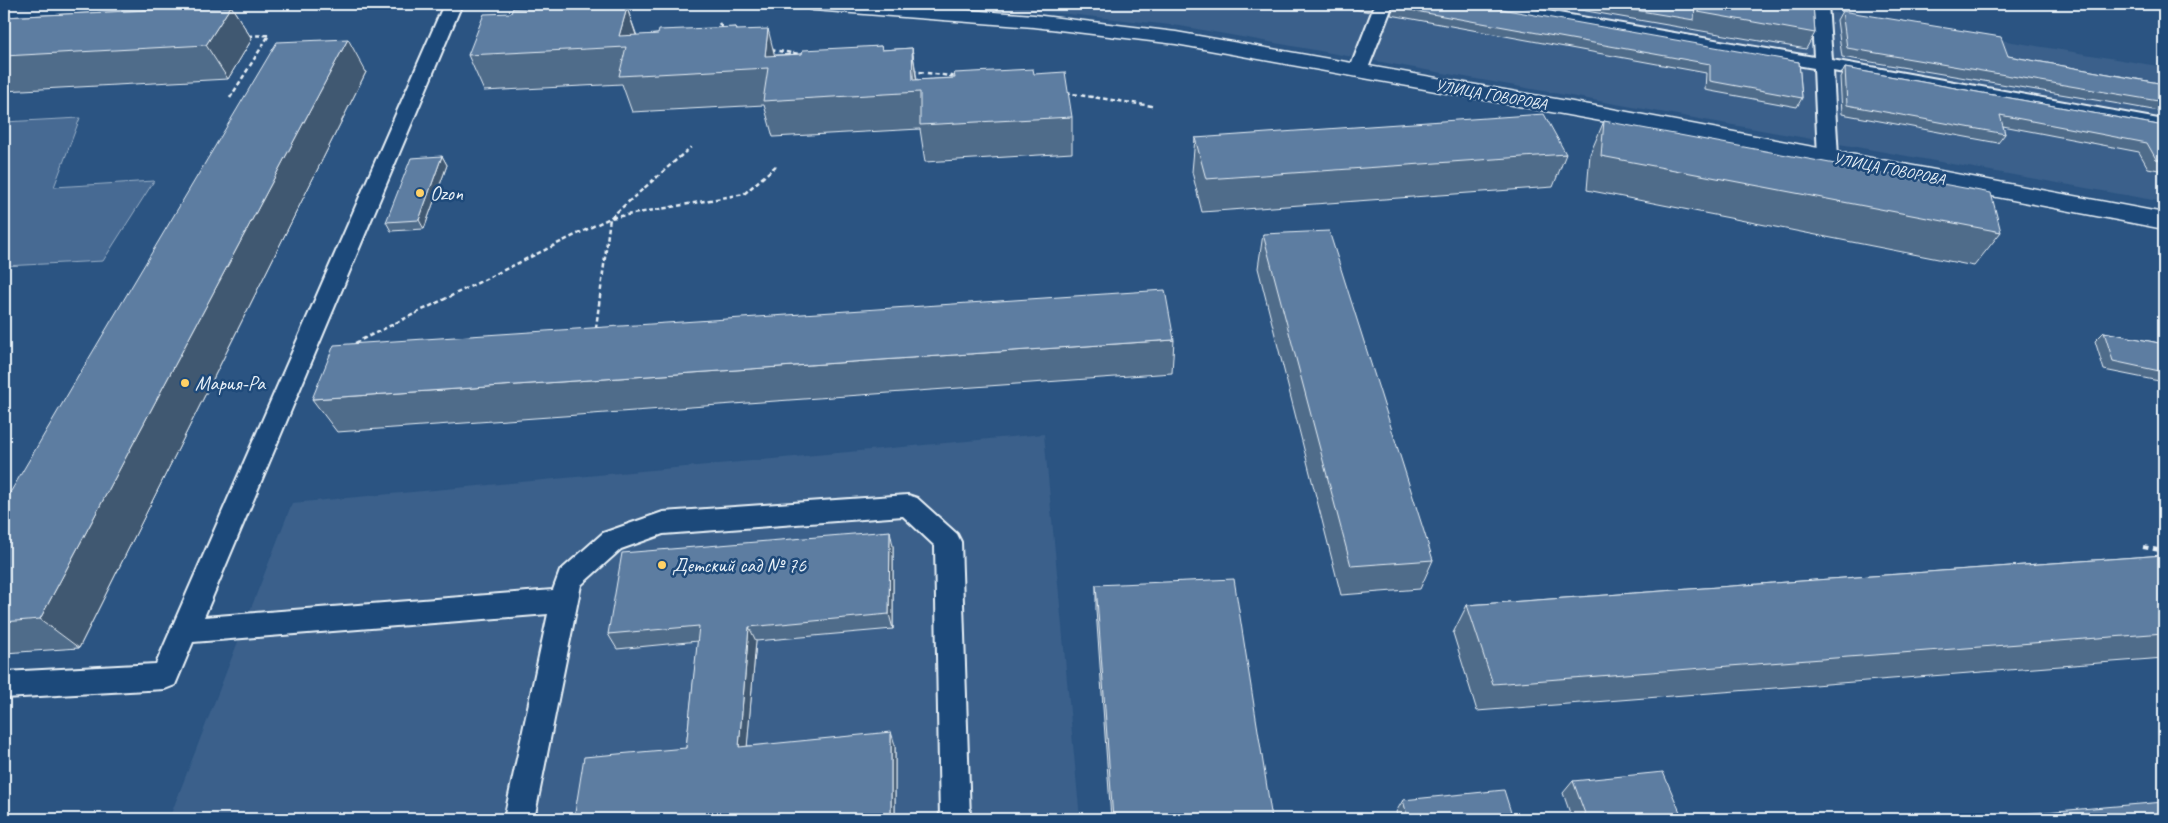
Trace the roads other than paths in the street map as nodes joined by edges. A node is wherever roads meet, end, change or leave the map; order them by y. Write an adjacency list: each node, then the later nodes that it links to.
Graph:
1 (218, 4): 7 (street)
2 (453, 4): 14 (lane)
3 (813, 4): 9 (street, УЛИЦА ГОВОРОВА)
4 (1384, 4): 9 (lane)
5 (1478, 4): 8 (lane)
6 (1820, 4): 8 (lane)
7 (14, 10)
8 (1822, 64): 10 (lane); 11 (lane)
9 (1358, 71): 11 (street, УЛИЦА ГОВОРОВА)
10 (2164, 126)
11 (1828, 157): 12 (street, УЛИЦА ГОВОРОВА)
12 (2164, 221)
13 (564, 601): 14 (lane); 16 (lane); 17 (lane)
14 (184, 631): 15 (lane)
15 (4, 685)
16 (519, 819)
17 (955, 819)

